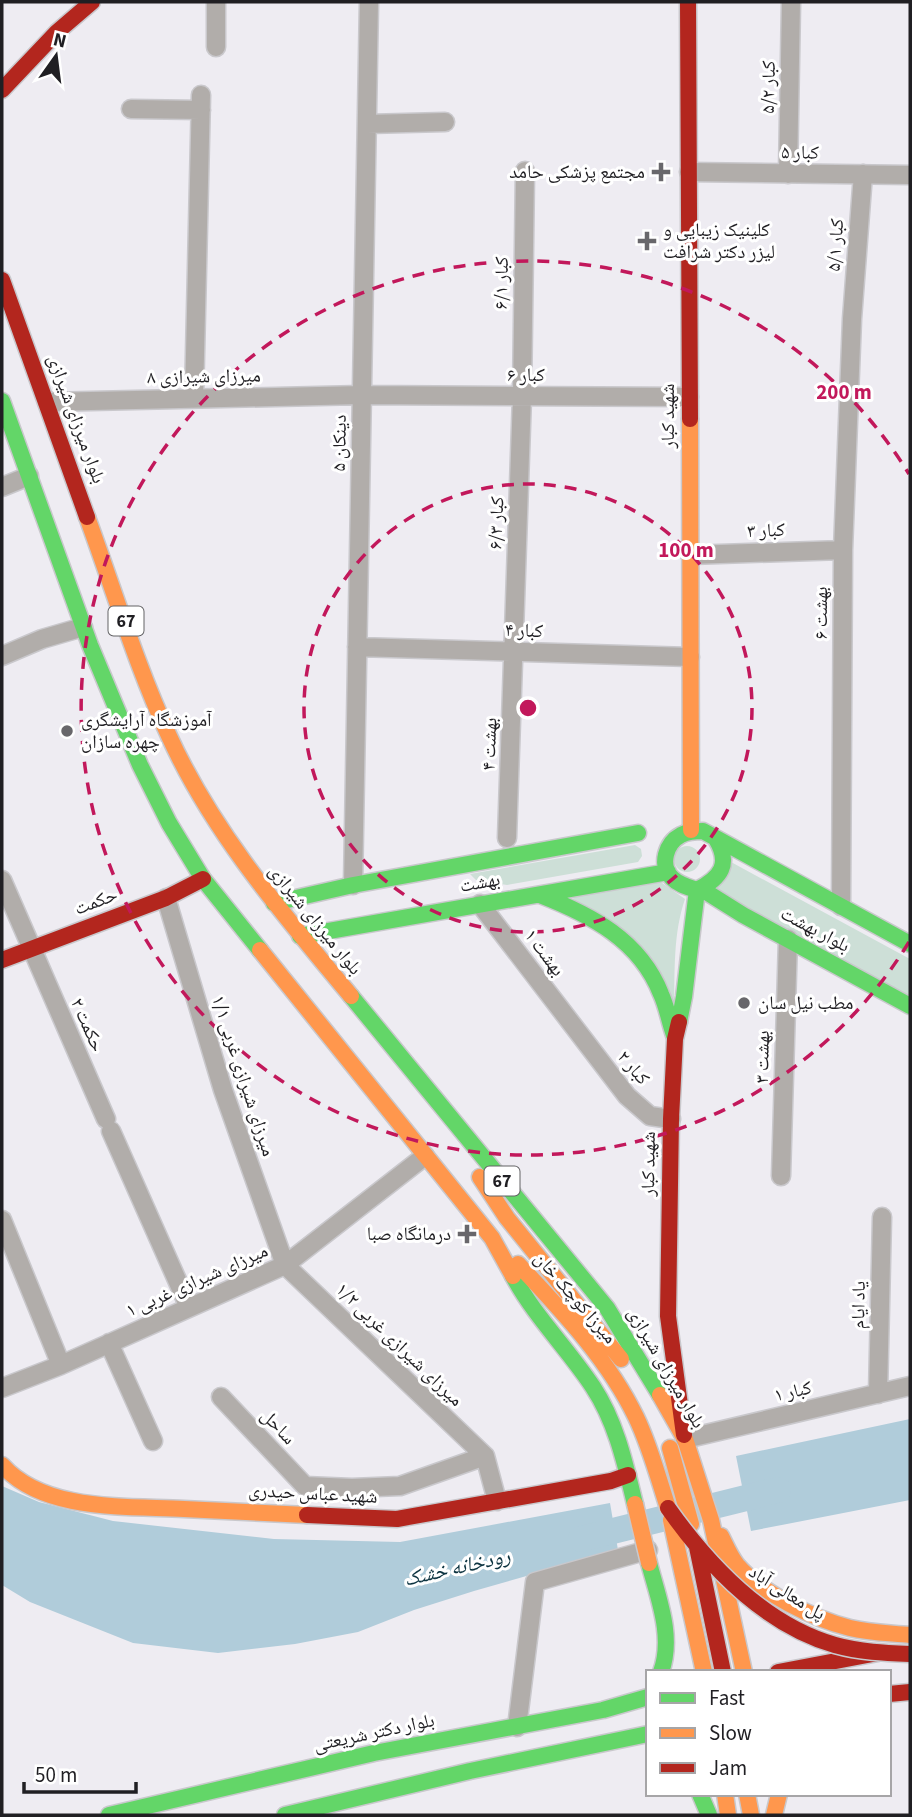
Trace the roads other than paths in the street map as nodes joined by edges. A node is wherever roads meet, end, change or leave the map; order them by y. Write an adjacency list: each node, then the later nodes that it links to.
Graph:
1 (92, 2): 7 (main road)
2 (216, 2): 6 (street)
3 (369, 2): 10 (street, ۵ دینکان)
4 (688, 2): 12 (main road, شهید کبار)
5 (791, 2): 13 (street, ۵/۲ کبار)
6 (216, 47)
7 (2, 90)
8 (131, 109): 21 (street)
9 (445, 122): 10 (street)
10 (367, 124): 18 (street, ۵ دینکان)
11 (525, 171): 19 (street, ۶/۱ کبار)
12 (689, 173): 13 (street, ۵ کبار); 20 (main road, شهید کبار)
13 (788, 174): 14 (street, ۵ کبار)
14 (863, 174): 15 (street, ۵ کبار); 17 (street, ۵/۱ کبار)
15 (910, 175)
16 (2, 280): 23 (main road, بلوار میرزای شیرازی / 67)
17 (852, 319): 26 (street, ۶ بهشت)
18 (362, 395): 19 (street, ۶ کبار); 21 (street, ۸ میرزای شیرازی); 29 (street, ۵ دینکان)
19 (522, 396): 20 (street, ۶ کبار); 30 (street, ۶/۳ کبار)
20 (689, 397): 27 (main road, شهید کبار)
21 (194, 398): 23 (street, ۸ میرزای شیرازی)
22 (2, 402): 24 (main road, 67)
23 (47, 402): 44 (main road, بلوار میرزای شیرازی / 67)
24 (29, 476): 25 (street); 28 (main road, 67)
25 (2, 487)
26 (843, 550): 27 (street, ۳ کبار); 46 (street, ۶ بهشت)
27 (690, 555): 32 (main road, شهید کبار)
28 (83, 627): 31 (street); 38 (main road, 67)
29 (357, 648): 30 (street, ۴ کبار); 40 (street, ۵ دینکان)
30 (514, 652): 32 (street, ۴ کبار); 35 (street, ۴ بهشت)
31 (2, 656)
32 (690, 657): 33 (main road, شهید کبار)
33 (691, 830): 36 (main road); 37 (main road)
34 (638, 833): 40 (main road)
35 (507, 838)
36 (716, 839): 41 (main road); 46 (main road, بلوار بهشت)
37 (668, 872): 41 (main road); 42 (main road, بهشت)
38 (203, 878): 43 (main road, حکمت); 59 (main road, 67)
39 (2, 880): 52 (street, ۲ حکمت)
40 (353, 885): 44 (main road)
41 (699, 889): 47 (main road, بلوار بهشت); 50 (main road, شهید کبار)
42 (538, 894): 45 (main road, بهشت); 56 (main road)
43 (166, 898): 52 (main road, حکمت); 64 (street, ۱/۱ میرزای شیرازی غربی)
44 (274, 903): 48 (main road, بلوار میرزای شیرازی / 67)
45 (480, 904): 48 (main road, بهشت); 55 (street, ۱ بهشت)
46 (841, 906): 51 (main road, بلوار بهشت)
47 (743, 915): 49 (main road, بلوار بهشت); 50 (main road)
48 (300, 936): 57 (main road, بلوار میرزای شیرازی / 67)
49 (788, 939): 54 (main road, بلوار بهشت); 60 (street, ۳ بهشت)
50 (690, 943): 56 (main road, شهید کبار)
51 (910, 944)
52 (30, 949): 53 (main road, حکمت); 65 (street, ۲ حکمت)
53 (2, 960)
54 (910, 1006)
55 (574, 1028): 58 (street, ۲ کبار)
56 (675, 1039): 58 (main road, شهید کبار)
57 (393, 1049): 72 (main road, بلوار میرزای شیرازی / 67); 89 (main road, bridge)
58 (671, 1119): 72 (main road, شهید کبار)
59 (425, 1156): 63 (main road, 67); 64 (street, ۱ میرزای شیرازی غربی)
60 (781, 1176)
61 (882, 1217): 70 (street, یاد ایام)
62 (2, 1220): 67 (street)
63 (492, 1238): 76 (main road, 67); 78 (main road, میرزا کوچک خان)
64 (285, 1265): 65 (street, ۱ میرزای شیرازی غربی); 74 (street, ۱/۲ میرزای شیرازی غربی)
65 (189, 1307): 66 (street, ۱ میرزای شیرازی غربی)
66 (109, 1343): 67 (street, ۱ میرزای شیرازی غربی); 73 (street)
67 (61, 1365): 69 (street, ۱ میرزای شیرازی غربی)
68 (910, 1386): 70 (street, ۱ کبار)
69 (2, 1388)
70 (878, 1394): 72 (street, ۱ کبار)
71 (221, 1397): 74 (street, ساحل)
72 (684, 1439): 79 (main road, بلوار میرزای شیرازی / 67)
73 (153, 1441)
74 (485, 1455): 77 (street)
75 (2, 1465): 77 (main road, شهید عباس حیدری)
76 (628, 1475): 77 (main road, شهید عباس حیدری); 80 (main road, bridge)
77 (497, 1501)
78 (668, 1508): 85 (main road, پل معالی آباد, bridge); 88 (main road, bridge)
79 (715, 1531): 81 (main road); 83 (main road)
80 (648, 1556): 82 (main road); 96 (street)
81 (733, 1618): 82 (main road); 90 (main road)
82 (665, 1632): 87 (main road)
83 (910, 1635)
84 (910, 1646): 86 (main road)
85 (910, 1654)
86 (837, 1667): 91 (main road)
87 (662, 1670)
88 (704, 1670)
89 (723, 1670)
90 (744, 1670)
91 (802, 1670)
92 (909, 1692): 93 (main road); 95 (main road)
93 (891, 1694)
94 (640, 1699): 96 (main road, بلوار دکتر شریعتی)
95 (891, 1699)
96 (517, 1727): 100 (main road, بلوار دکتر شریعتی)
97 (646, 1734): 98 (main road)
98 (608, 1744): 99 (main road); 103 (main road)
99 (646, 1748)
100 (374, 1753): 101 (main road, بلوار دکتر شریعتی); 102 (main road)
101 (334, 1762): 102 (main road); 112 (main road, بلوار دکتر شریعتی)
102 (356, 1774): 103 (main road); 111 (main road)
103 (380, 1792): 111 (main road)
104 (700, 1796): 114 (main road)
105 (709, 1796): 114 (main road)
106 (725, 1796): 115 (main road)
107 (747, 1796): 116 (main road)
108 (755, 1796): 117 (main road)
109 (764, 1796): 118 (main road)
110 (779, 1796): 119 (main road)
111 (340, 1801): 113 (main road)
112 (109, 1815)
113 (285, 1815)
114 (711, 1815)
115 (728, 1815)
116 (751, 1815)
117 (758, 1815)
118 (766, 1815)
119 (774, 1815)

